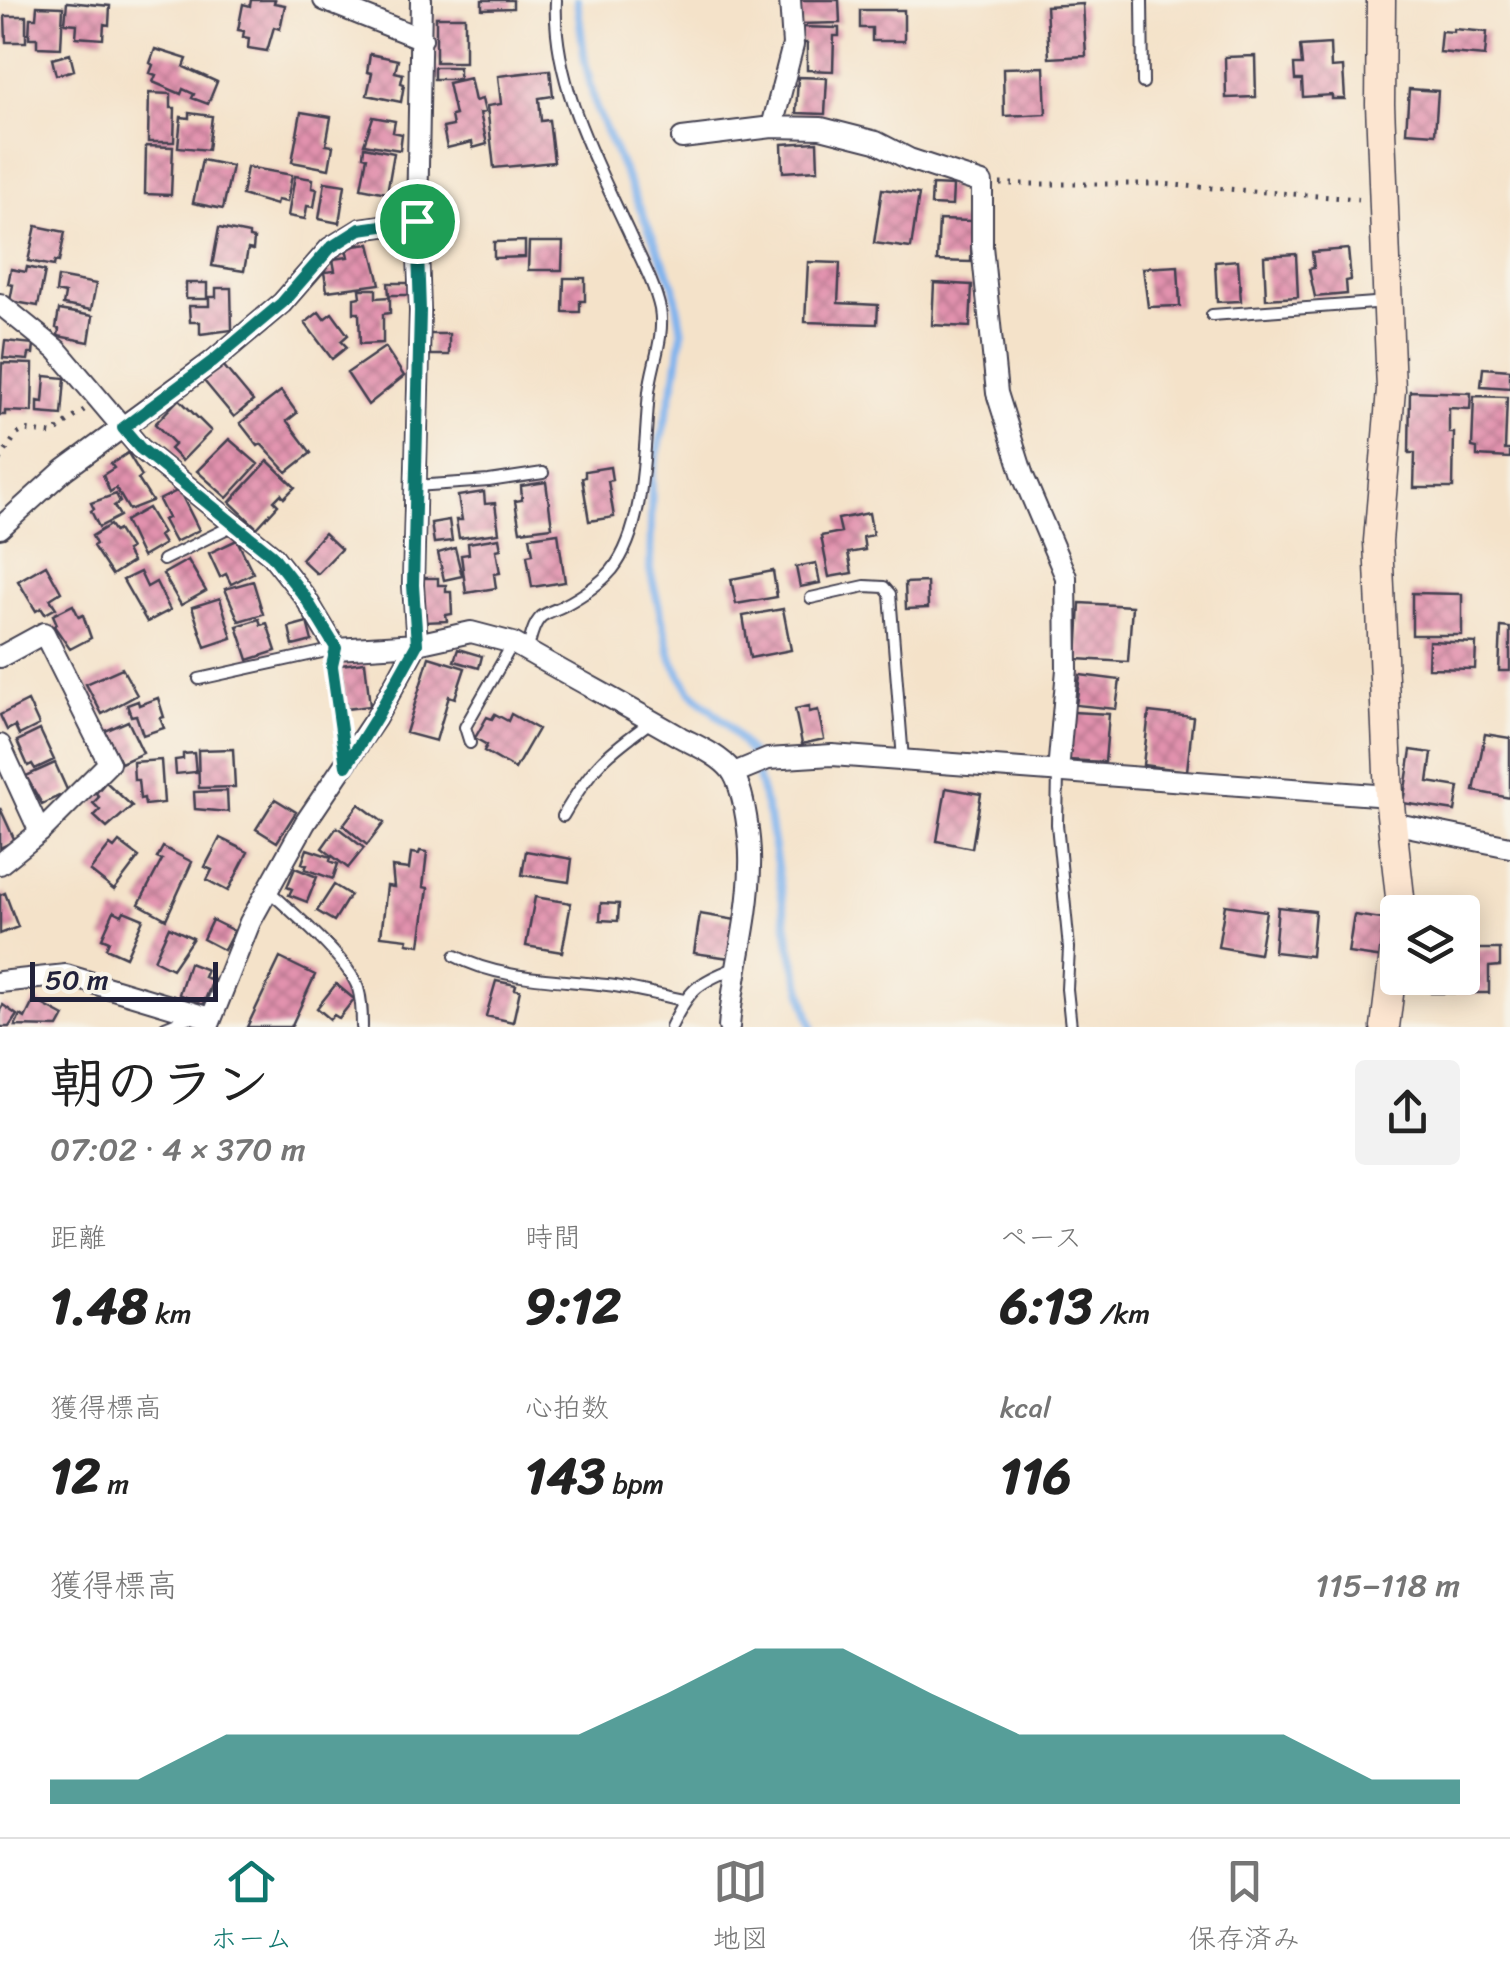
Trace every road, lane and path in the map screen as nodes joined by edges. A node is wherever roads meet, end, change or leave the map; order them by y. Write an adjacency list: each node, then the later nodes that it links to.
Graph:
1 (324, 0): 7 (street)
2 (421, 0): 7 (street)
3 (556, 0): 28 (lane)
4 (790, 0): 9 (street)
5 (1142, 0): 8 (lane)
6 (1381, 0): 12 (street)
7 (422, 39): 13 (street)
8 (1143, 83)
9 (772, 127): 10 (street); 11 (street)
10 (682, 138)
11 (982, 183): 12 (path); 37 (street)
12 (1383, 200): 14 (street)
13 (417, 221): 18 (street); 21 (street)
14 (1388, 302): 16 (lane); 38 (street)
15 (0, 304): 17 (street)
16 (1212, 315)
17 (98, 400): 18 (street); 19 (path)
18 (123, 428): 22 (street); 23 (street)
19 (0, 460)
20 (543, 473): 21 (lane)
21 (414, 486): 26 (street)
22 (237, 524): 24 (lane); 27 (street)
23 (0, 528)
24 (163, 560)
25 (811, 598): 34 (lane)
26 (417, 644): 27 (street); 28 (street); 35 (street)
27 (336, 648): 30 (lane); 35 (lane)
28 (520, 648): 31 (street); 32 (lane)
29 (0, 657): 40 (street)
30 (199, 678)
31 (652, 721): 36 (street); 39 (lane)
32 (470, 743)
33 (0, 745): 40 (street)
34 (903, 760): 36 (street); 37 (street)
35 (346, 766): 43 (street)
36 (740, 770): 46 (street)
37 (1058, 772): 38 (street); 55 (lane)
38 (1390, 810): 41 (street); 44 (street)
39 (563, 816)
40 (40, 832): 42 (street)
41 (1510, 847)
42 (0, 864)
43 (268, 890): 50 (street); 52 (lane)
44 (1400, 895)
45 (455, 956): 49 (lane)
46 (735, 968): 49 (lane); 54 (street)
47 (0, 982): 50 (street)
48 (1389, 995): 56 (street)
49 (684, 1000): 53 (lane)
50 (205, 1020): 51 (lane)
51 (164, 1027)
52 (362, 1027)
53 (671, 1027)
54 (729, 1027)
55 (1071, 1027)
56 (1385, 1027)

